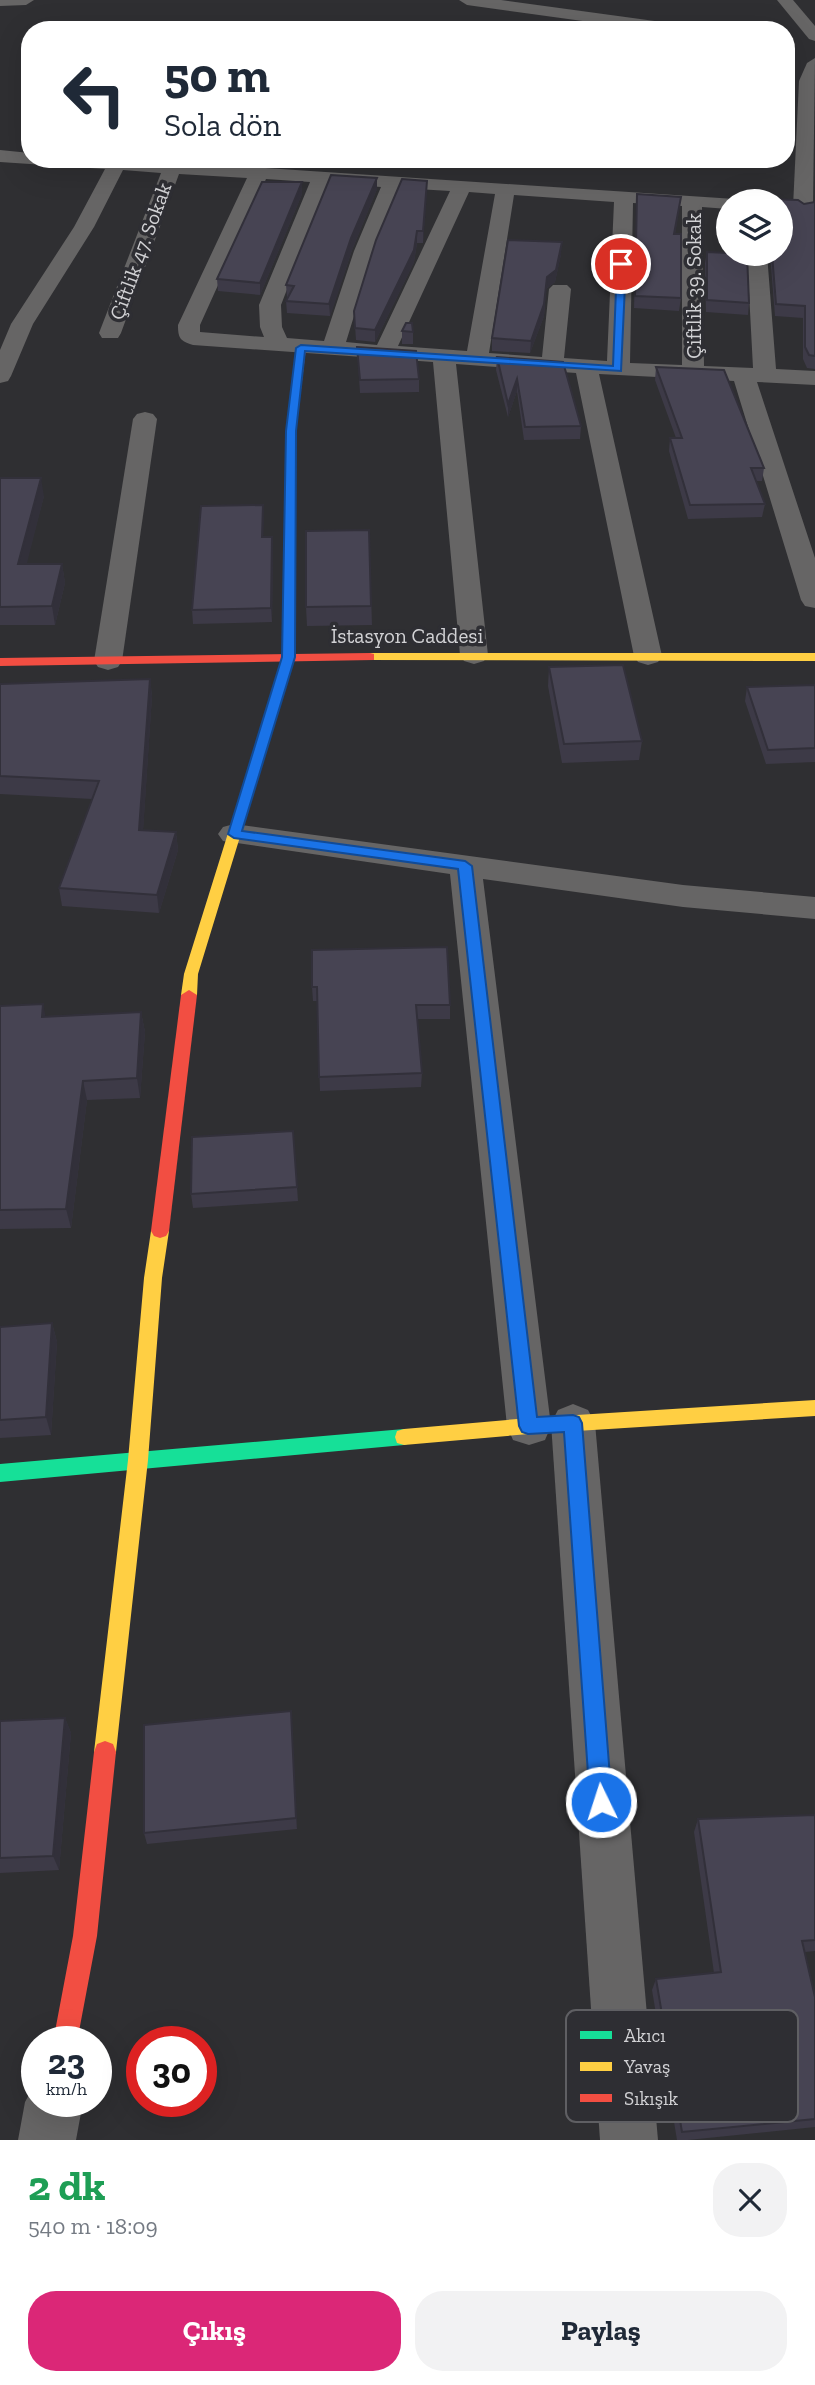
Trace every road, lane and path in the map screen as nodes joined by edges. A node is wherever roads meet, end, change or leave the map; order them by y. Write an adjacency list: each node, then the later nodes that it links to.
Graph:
1 (26, 0): 4 (street)
2 (467, 0): 5 (street)
3 (785, 0): 7 (street)
4 (0, 1)
5 (540, 5): 6 (street)
6 (632, 21)
7 (812, 43)
8 (815, 63): 22 (street)
9 (0, 156): 10 (street)
10 (21, 158)
11 (115, 168): 36 (street)
12 (144, 168): 13 (street)
13 (171, 170): 14 (street); 25 (street, Çiftlik 47. Sokak)
14 (258, 175): 15 (street); 26 (street)
15 (321, 178): 16 (street); 26 (street)
16 (393, 183): 17 (street); 27 (street)
17 (462, 186): 18 (street); 28 (street)
18 (505, 189): 19 (street); 30 (street)
19 (624, 196): 20 (street); 33 (street)
20 (692, 200): 21 (street); 34 (street, Çiftlik 39. Sokak)
21 (716, 202)
22 (809, 208)
23 (757, 266): 35 (street)
24 (560, 289): 31 (street)
25 (110, 333)
26 (290, 347): 27 (street); 42 (street)
27 (332, 350): 28 (street)
28 (384, 353): 29 (street)
29 (444, 357): 30 (street); 40 (street)
30 (477, 360): 31 (street)
31 (552, 365): 32 (street)
32 (586, 367): 33 (street); 41 (street)
33 (618, 369): 34 (street)
34 (693, 372): 35 (street)
35 (754, 375): 37 (street); 39 (street)
36 (0, 376)
37 (815, 378)
38 (145, 419): 44 (street)
39 (815, 600)
40 (474, 655): 41 (street, İstasyon Caddesi); 42 (street, İstasyon Caddesi)
41 (648, 656): 43 (street, İstasyon Caddesi)
42 (289, 657): 44 (street, İstasyon Caddesi); 46 (street)
43 (815, 658)
44 (108, 661): 45 (street, İstasyon Caddesi)
45 (0, 662)
46 (234, 834): 47 (street); 51 (street)
47 (465, 866): 48 (street); 50 (street)
48 (815, 908)
49 (815, 1408): 50 (street)
50 (551, 1425): 51 (street); 53 (street)
51 (138, 1460): 52 (street); 54 (street)
52 (0, 1473)
53 (615, 2010)
54 (68, 2026)
55 (51, 2117): 57 (street)
56 (627, 2122): 58 (street)
57 (47, 2140)
58 (629, 2140)

